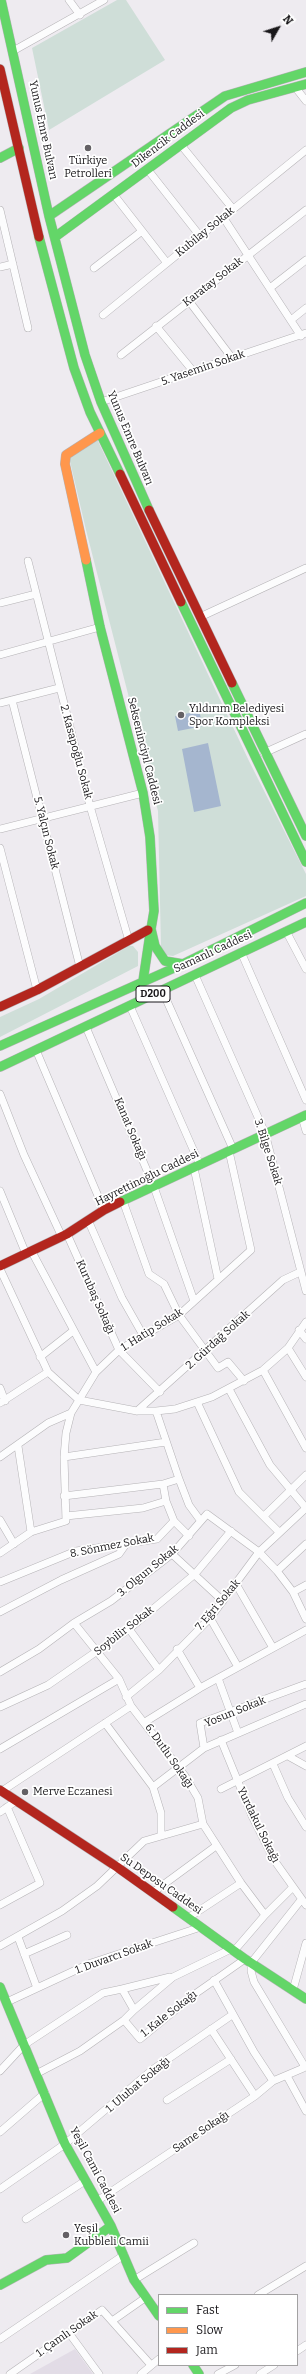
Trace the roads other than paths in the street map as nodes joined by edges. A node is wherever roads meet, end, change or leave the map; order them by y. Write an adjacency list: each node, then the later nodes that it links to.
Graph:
1 (1, 0): 5 (main road, Yunus Emre Bulvarı)
2 (69, 0): 4 (street)
3 (104, 0): 4 (street)
4 (80, 15): 5 (street)
5 (14, 51): 11 (main road, Yunus Emre Bulvarı)
6 (0, 69): 13 (main road, Yunus Emre Bulvarı)
7 (306, 72): 22 (main road, Dikencik Caddesi)
8 (306, 84): 9 (main road, Dikencik Caddesi)
9 (295, 87): 10 (street); 12 (main road, Dikencik Caddesi)
10 (306, 101)
11 (34, 145): 13 (main road); 22 (main road, Yunus Emre Bulvarı)
12 (181, 145): 17 (main road, Dikencik Caddesi); 19 (street)
13 (19, 148): 14 (main road); 16 (main road); 45 (main road, Yunus Emre Bulvarı)
14 (0, 150)
15 (306, 150): 19 (street, Kubilay Sokak)
16 (0, 158)
17 (148, 170): 18 (main road, Dikencik Caddesi); 25 (street)
18 (114, 195): 24 (street); 26 (main road, Dikencik Caddesi)
19 (233, 209): 23 (street, Kubilay Sokak)
20 (0, 210): 30 (street)
21 (306, 210): 27 (street, Karatay Sokak)
22 (50, 216): 26 (main road, Yunus Emre Bulvarı)
23 (223, 217): 25 (street, Kubilay Sokak); 27 (street)
24 (142, 231): 29 (street); 32 (street)
25 (200, 236): 29 (street, Kubilay Sokak)
26 (55, 237): 44 (main road, Yunus Emre Bulvarı)
27 (248, 255): 33 (street); 34 (street, Karatay Sokak)
28 (306, 260): 33 (street)
29 (167, 263): 36 (street, Kubilay Sokak)
30 (13, 264): 31 (street); 39 (street)
31 (0, 267)
32 (94, 268)
33 (270, 288): 37 (street)
34 (189, 301): 38 (street, Karatay Sokak); 42 (street)
35 (306, 308): 37 (street)
36 (103, 314)
37 (291, 320): 40 (street)
38 (156, 326): 41 (street, Karatay Sokak); 43 (street)
39 (28, 328)
40 (303, 334): 42 (street, 5. Yasemin Sokak)
41 (121, 355)
42 (232, 358): 43 (street, 5. Yasemin Sokak)
43 (193, 371): 44 (street, 5. Yasemin Sokak)
44 (101, 402): 50 (main road, Yunus Emre Bulvarı)
45 (100, 433): 51 (main road, Sekseninciyıl Caddesi); 65 (main road, Yunus Emre Bulvarı)
46 (28, 562): 48 (street, 2. Kasapoğlu Sokak)
47 (306, 568): 50 (street)
48 (36, 594): 49 (street); 52 (street, 2. Kasapoğlu Sokak)
49 (0, 603)
50 (200, 617): 58 (main road, Yunus Emre Bulvarı)
51 (100, 627): 52 (street); 59 (main road, Sekseninciyıl Caddesi)
52 (47, 642): 53 (street); 54 (street, 2. Kasapoğlu Sokak)
53 (0, 655)
54 (59, 688): 55 (street); 60 (street, 2. Kasapoğlu Sokak)
55 (12, 700): 56 (street); 61 (street, 5. Yalçın Sokak)
56 (0, 703)
57 (306, 734): 58 (street)
58 (264, 753): 63 (main road, Yunus Emre Bulvarı)
59 (143, 793): 60 (street); 68 (main road, Sekseninciyıl Caddesi)
60 (90, 806): 61 (street); 70 (street, 2. Kasapoğlu Sokak)
61 (42, 819): 62 (street); 73 (street, 5. Yalçın Sokak)
62 (0, 829)
63 (306, 836)
64 (0, 848): 77 (street)
65 (306, 862)
66 (306, 903): 72 (main road, Samanlı Caddesi / D200)
67 (305, 924): 69 (main road, Samanlı Caddesi / D200)
68 (151, 929): 70 (main road); 72 (main road); 76 (main road, Sekseninciyıl Caddesi)
69 (286, 931): 71 (main road, Samanlı Caddesi / D200); 74 (street)
70 (129, 941): 73 (main road)
71 (241, 952): 75 (main road, Samanlı Caddesi / D200); 86 (street)
72 (183, 964): 76 (main road, Samanlı Caddesi / D200)
73 (80, 967): 77 (main road)
74 (306, 969)
75 (194, 975): 78 (main road, Samanlı Caddesi / D200); 89 (street, 3. Bilge Sokak)
76 (143, 981): 82 (main road, Samanlı Caddesi / D200)
77 (37, 990): 80 (main road)
78 (162, 990): 79 (main road, Samanlı Caddesi / D200); 90 (street)
79 (130, 1006): 81 (main road, Samanlı Caddesi / D200); 91 (street)
80 (0, 1008)
81 (86, 1027): 83 (main road, Samanlı Caddesi / D200); 92 (street, Kanat Sokağı)
82 (0, 1046)
83 (36, 1050): 84 (main road, Samanlı Caddesi / D200); 95 (street)
84 (0, 1067)
85 (0, 1094): 97 (street, Kurubaş Sokağı)
86 (306, 1100)
87 (304, 1116): 88 (street); 89 (main road, Hayrettinoğlu Caddesi)
88 (306, 1131)
89 (265, 1133): 90 (main road, Hayrettinoğlu Caddesi); 100 (street, 3. Bilge Sokak)
90 (231, 1150): 91 (main road, Hayrettinoğlu Caddesi); 101 (street, 1. Hatip Sokak)
91 (197, 1167): 92 (main road, Hayrettinoğlu Caddesi); 101 (street)
92 (154, 1187): 94 (main road, Hayrettinoğlu Caddesi); 103 (street, Kanat Sokağı)
93 (0, 1191): 98 (street)
94 (122, 1201): 95 (main road, Hayrettinoğlu Caddesi); 104 (street)
95 (104, 1210): 96 (main road, Hayrettinoğlu Caddesi)
96 (88, 1220): 97 (main road, Hayrettinoğlu Caddesi); 108 (street)
97 (64, 1235): 98 (main road, Hayrettinoğlu Caddesi); 111 (street, Kurubaş Sokağı)
98 (29, 1252): 99 (main road, Hayrettinoğlu Caddesi); 107 (street)
99 (0, 1267): 113 (street)
100 (300, 1272): 102 (street, 3. Bilge Sokak); 112 (street, 2. Gürdağ Sokak)
101 (218, 1279): 103 (street, 1. Hatip Sokak)
102 (306, 1291)
103 (194, 1301): 104 (street, 1. Hatip Sokak)
104 (179, 1315): 108 (street, 1. Hatip Sokak); 112 (street)
105 (306, 1322): 106 (street)
106 (299, 1330): 109 (street); 110 (street)
107 (73, 1331): 113 (street); 116 (street)
108 (143, 1335): 111 (street, 1. Hatip Sokak)
109 (306, 1339)
110 (288, 1348): 114 (street); 117 (street)
111 (119, 1350): 116 (street, 1. Hatip Sokak); 121 (street, Kurubaş Sokağı)
112 (205, 1352): 118 (street); 121 (street, 2. Gürdağ Sokak)
113 (40, 1357): 115 (street)
114 (263, 1370): 118 (street); 130 (street)
115 (48, 1372): 122 (street); 123 (street)
116 (96, 1372): 122 (street, 1. Hatip Sokak)
117 (306, 1377)
118 (244, 1381): 120 (street)
119 (0, 1388): 123 (street)
120 (229, 1389): 124 (street); 136 (street)
121 (160, 1392): 125 (street, 2. Gürdağ Sokak)
122 (79, 1400): 125 (street); 127 (street, 1. Hatip Sokak)
123 (3, 1402)
124 (197, 1402): 126 (street); 140 (street)
125 (137, 1411): 126 (street)
126 (156, 1411): 128 (street)
127 (71, 1413): 129 (street); 132 (street, 1. Hatip Sokak)
128 (166, 1442): 132 (street); 134 (street)
129 (18, 1446): 131 (street); 146 (street)
130 (306, 1448)
131 (0, 1457)
132 (64, 1457): 137 (street, 1. Hatip Sokak)
133 (306, 1475): 136 (street)
134 (179, 1480): 135 (street); 143 (street)
135 (162, 1484): 137 (street); 138 (street)
136 (289, 1489): 139 (street); 140 (street)
137 (64, 1496): 141 (street, 1. Hatip Sokak)
138 (166, 1501): 141 (street); 144 (street)
139 (306, 1508): 147 (street, 7. Eğri Sokak)
140 (264, 1516): 147 (street)
141 (66, 1518): 146 (street)
142 (0, 1520): 149 (street)
143 (200, 1520): 145 (street); 148 (street, 3. Olgun Sokak)
144 (174, 1521): 148 (street); 150 (street, 8. Sönmez Sokak)
145 (231, 1531): 152 (street); 156 (street, Soybilir Sokak)
146 (31, 1532): 149 (street)
147 (279, 1532): 152 (street, 7. Eğri Sokak)
148 (189, 1536): 154 (street, 3. Olgun Sokak)
149 (14, 1544): 153 (street)
150 (126, 1544): 157 (street, 8. Sönmez Sokak); 162 (street)
151 (306, 1544): 155 (street)
152 (259, 1552): 155 (street); 158 (street, 7. Eğri Sokak)
153 (0, 1553)
154 (172, 1554): 156 (street); 165 (street, 3. Olgun Sokak)
155 (277, 1571): 160 (street)
156 (195, 1574): 161 (street); 166 (street, Soybilir Sokak)
157 (0, 1582)
158 (236, 1584): 161 (street, 7. Eğri Sokak); 168 (street)
159 (306, 1585): 160 (street)
160 (293, 1592): 164 (street)
161 (223, 1601): 163 (street, 7. Eğri Sokak)
162 (0, 1612)
163 (210, 1618): 169 (street, 7. Eğri Sokak); 171 (street)
164 (306, 1619)
165 (74, 1623): 170 (street, 6. Dutlu Sokağı); 173 (street, 3. Olgun Sokak)
166 (129, 1629): 170 (street, Soybilir Sokak); 172 (street)
167 (306, 1630): 168 (street)
168 (273, 1648): 171 (street)
169 (178, 1649): 172 (street, 7. Eğri Sokak); 177 (street)
170 (96, 1653): 175 (street, 6. Dutlu Sokağı); 181 (street, Soybilir Sokak)
171 (238, 1667): 174 (street)
172 (159, 1670): 178 (street, 7. Eğri Sokak)
173 (0, 1672)
174 (218, 1678): 177 (street); 182 (street)
175 (118, 1679): 178 (street, 6. Dutlu Sokağı); 189 (street)
176 (306, 1684): 182 (street, Yosun Sokak)
177 (200, 1688): 183 (street)
178 (126, 1697): 180 (street, 6. Dutlu Sokağı)
179 (306, 1704): 185 (street)
180 (131, 1706): 183 (street, 6. Dutlu Sokağı); 184 (street)
181 (0, 1707)
182 (230, 1712): 185 (street); 188 (street, Yosun Sokak)
183 (146, 1722): 193 (street, 6. Dutlu Sokağı)
184 (105, 1723): 195 (street); 197 (street)
185 (238, 1733): 186 (street)
186 (221, 1740): 188 (street); 194 (street, Yurdakul Sokağı)
187 (306, 1746): 190 (street)
188 (204, 1748): 193 (street)
189 (0, 1749)
190 (288, 1756): 191 (street); 192 (street)
191 (273, 1764): 194 (street); 202 (street)
192 (306, 1766)
193 (178, 1767): 195 (street); 201 (street, 6. Dutlu Sokağı)
194 (237, 1782): 196 (street); 207 (street, Yurdakul Sokağı)
195 (153, 1787): 203 (street)
196 (221, 1789)
197 (1, 1790): 198 (main road, Su Deposu Caddesi)
198 (16, 1800): 199 (street); 205 (main road, Su Deposu Caddesi)
199 (7, 1808): 200 (street); 210 (street)
200 (0, 1812)
201 (203, 1824): 203 (street); 204 (street, 6. Dutlu Sokağı)
202 (306, 1828)
203 (160, 1836): 205 (street)
204 (216, 1846): 206 (street, 6. Dutlu Sokağı); 208 (street)
205 (117, 1867): 208 (main road, Su Deposu Caddesi); 215 (street)
206 (241, 1883): 211 (street, 6. Dutlu Sokağı); 212 (street)
207 (293, 1887): 209 (street, Yurdakul Sokağı); 211 (street)
208 (152, 1893): 212 (main road, Su Deposu Caddesi)
209 (304, 1903): 220 (street, 1. Kale Sokağı)
210 (0, 1905)
211 (265, 1915): 218 (street)
212 (188, 1918): 213 (main road, Su Deposu Caddesi)
213 (201, 1927): 218 (main road, Su Deposu Caddesi); 223 (street, 1. Duvarcı Sokak)
214 (68, 1935): 219 (street)
215 (18, 1937): 217 (street); 219 (street)
216 (306, 1943): 225 (street)
217 (0, 1946)
218 (232, 1950): 220 (main road, Su Deposu Caddesi); 221 (street)
219 (24, 1954): 223 (street)
220 (248, 1961): 222 (street, 1. Kale Sokağı); 225 (main road, Su Deposu Caddesi); 234 (street)
221 (173, 1977): 224 (street); 228 (street)
222 (214, 1980): 229 (street); 230 (street, 1. Kale Sokağı)
223 (37, 1988): 226 (street, 1. Duvarcı Sokak)
224 (122, 1989): 228 (street); 232 (street)
225 (293, 1990): 227 (main road, Su Deposu Caddesi)
226 (3, 1995): 232 (main road, Yeşil Cami Caddesi)
227 (306, 1999)
228 (134, 2010): 230 (street)
229 (232, 2015): 231 (street, 1. Ulubat Sokağı); 238 (street)
230 (124, 2020): 236 (street)
231 (211, 2029): 233 (street); 244 (street, 1. Ulubat Sokağı)
232 (24, 2045): 235 (street); 236 (main road, Yeşil Cami Caddesi)
233 (231, 2059): 240 (street); 241 (street)
234 (306, 2067): 237 (street, Same Sokağı)
235 (0, 2071)
236 (36, 2074): 239 (main road, Yeşil Cami Caddesi)
237 (287, 2076): 238 (street, Same Sokağı); 242 (street)
238 (273, 2081): 240 (street, Same Sokağı)
239 (45, 2093): 243 (street); 244 (main road, Yeşil Cami Caddesi)
240 (255, 2096): 247 (street, Same Sokağı)
241 (167, 2100)
242 (306, 2111)
243 (0, 2132)
244 (65, 2144): 245 (main road, Yeşil Cami Caddesi); 246 (street, 1. Ulubat Sokağı)
245 (85, 2181): 247 (main road, Yeşil Cami Caddesi); 248 (street)
246 (0, 2189)
247 (97, 2201): 249 (main road, Yeşil Cami Caddesi)
248 (26, 2219)
249 (111, 2226): 251 (main road, Yeşil Cami Caddesi); 254 (main road)
250 (194, 2243): 253 (street)
251 (124, 2255): 253 (main road, Yeşil Cami Caddesi); 260 (street)
252 (306, 2266): 255 (street)
253 (134, 2280): 256 (main road, Yeşil Cami Caddesi)
254 (0, 2285)
255 (260, 2294)
256 (145, 2298): 257 (main road, Yeşil Cami Caddesi); 258 (street)
257 (158, 2315)
258 (112, 2321): 259 (street, 1. Çamlı Sokak); 262 (street, 1. Çamlı Sokak)
259 (69, 2333): 265 (street, 1. Çamlı Sokak); 266 (street)
260 (0, 2339)
261 (158, 2360): 262 (street)
262 (151, 2365): 267 (street)
263 (233, 2366): 268 (street)
264 (272, 2366): 269 (street)
265 (10, 2374)
266 (99, 2374)
267 (141, 2374)
268 (218, 2374)
269 (260, 2374)

